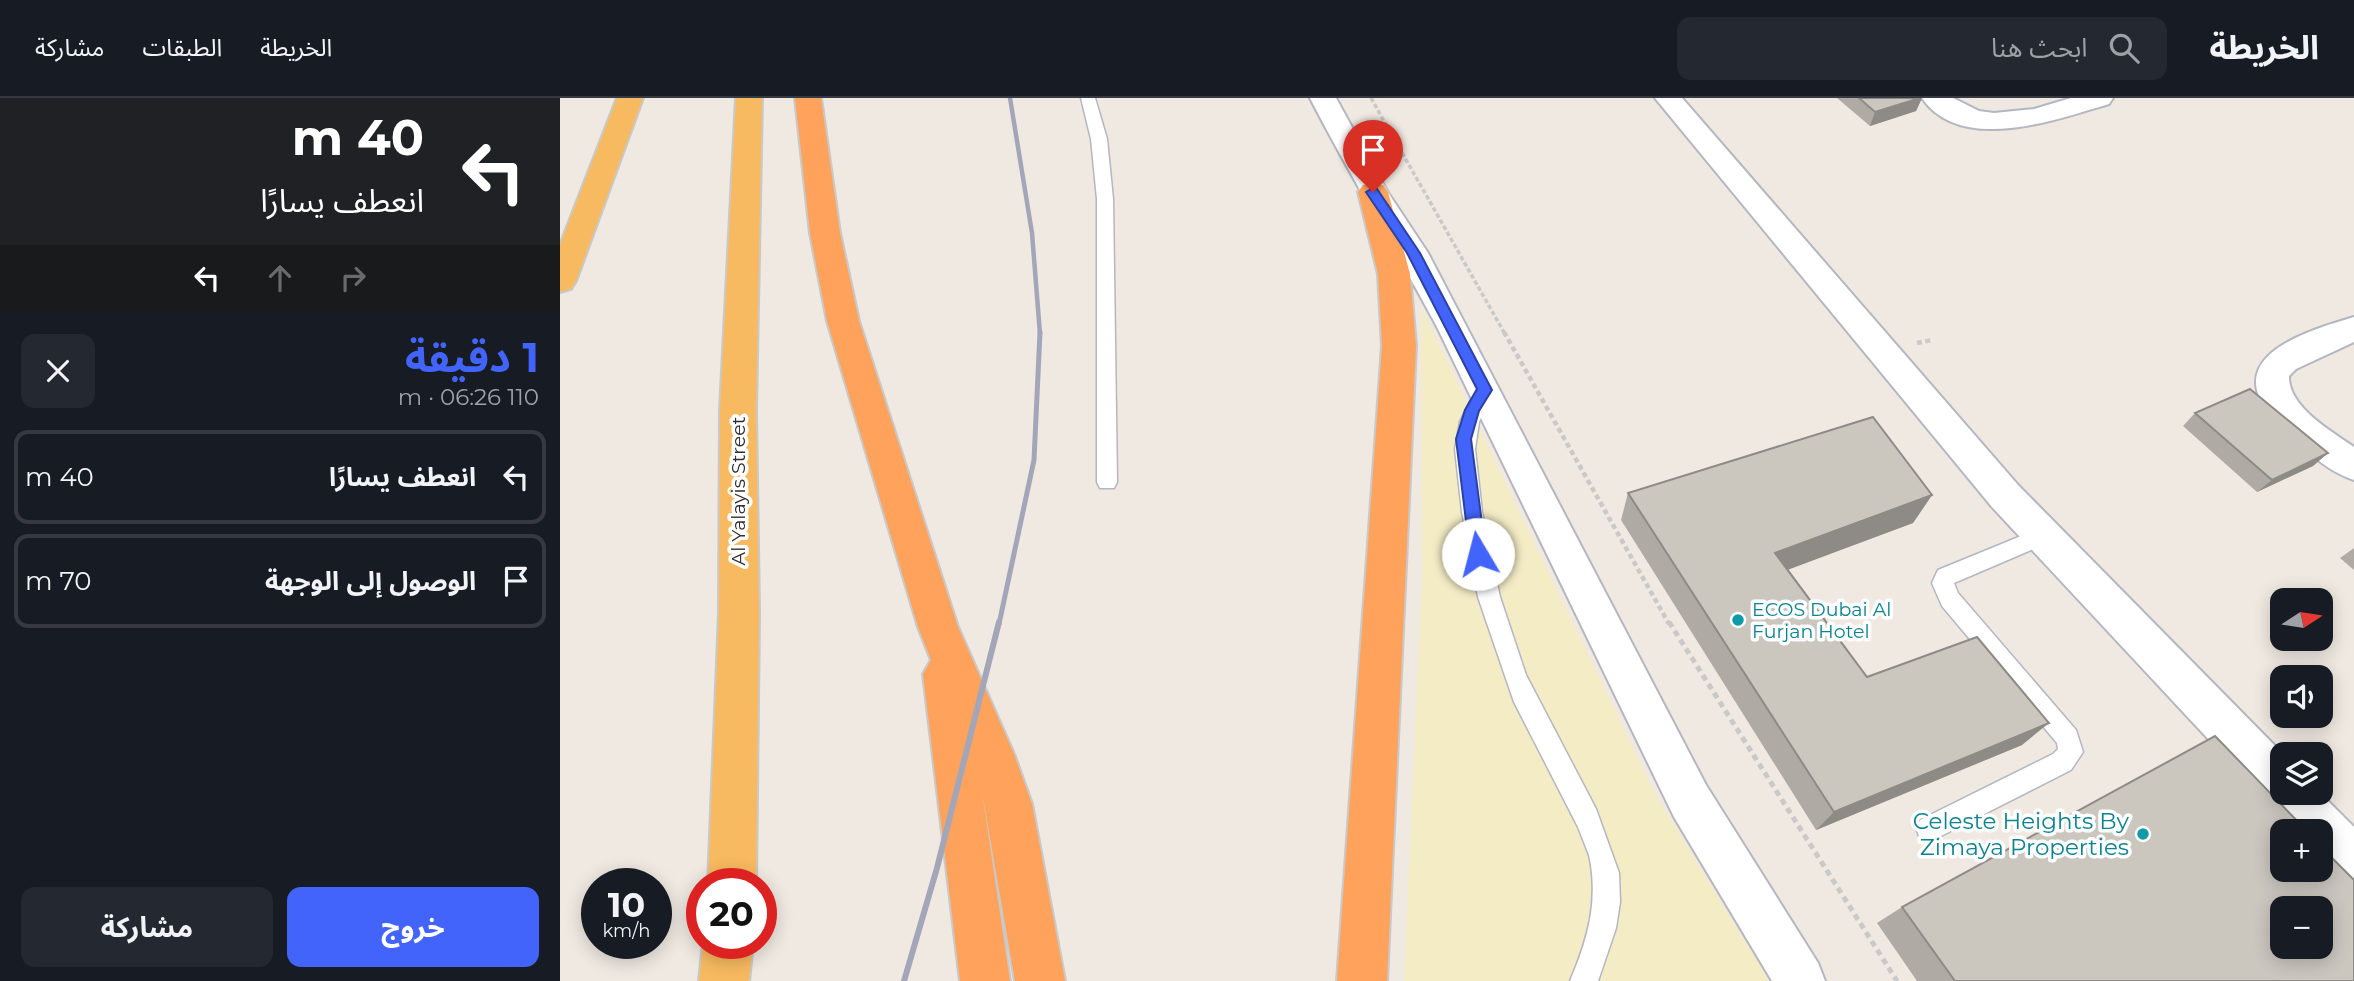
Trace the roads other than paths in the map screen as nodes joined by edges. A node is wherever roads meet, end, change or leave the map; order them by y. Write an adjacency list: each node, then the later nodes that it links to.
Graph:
1 (630, 98): 10 (highway)
2 (749, 98): 21 (highway, Al Yalayis Street)
3 (808, 98): 16 (highway)
4 (1088, 98): 14 (lane)
5 (1323, 98): 9 (street)
6 (1668, 98): 15 (street)
7 (1935, 98): 8 (street)
8 (2099, 98)
9 (1373, 192): 12 (street); 26 (highway)
10 (560, 281)
11 (2354, 329): 13 (street)
12 (1485, 390): 27 (lane); 28 (street)
13 (2354, 466)
14 (1107, 482)
15 (2043, 536): 17 (street); 19 (lane)
16 (938, 627): 24 (highway); 25 (highway)
17 (2270, 772)
18 (2301, 805): 20 (street)
19 (1929, 829)
20 (2354, 860)
21 (732, 868)
22 (726, 959): 23 (highway)
23 (724, 981)
24 (985, 981)
25 (1040, 981)
26 (1362, 981)
27 (1584, 981)
28 (1800, 981)

